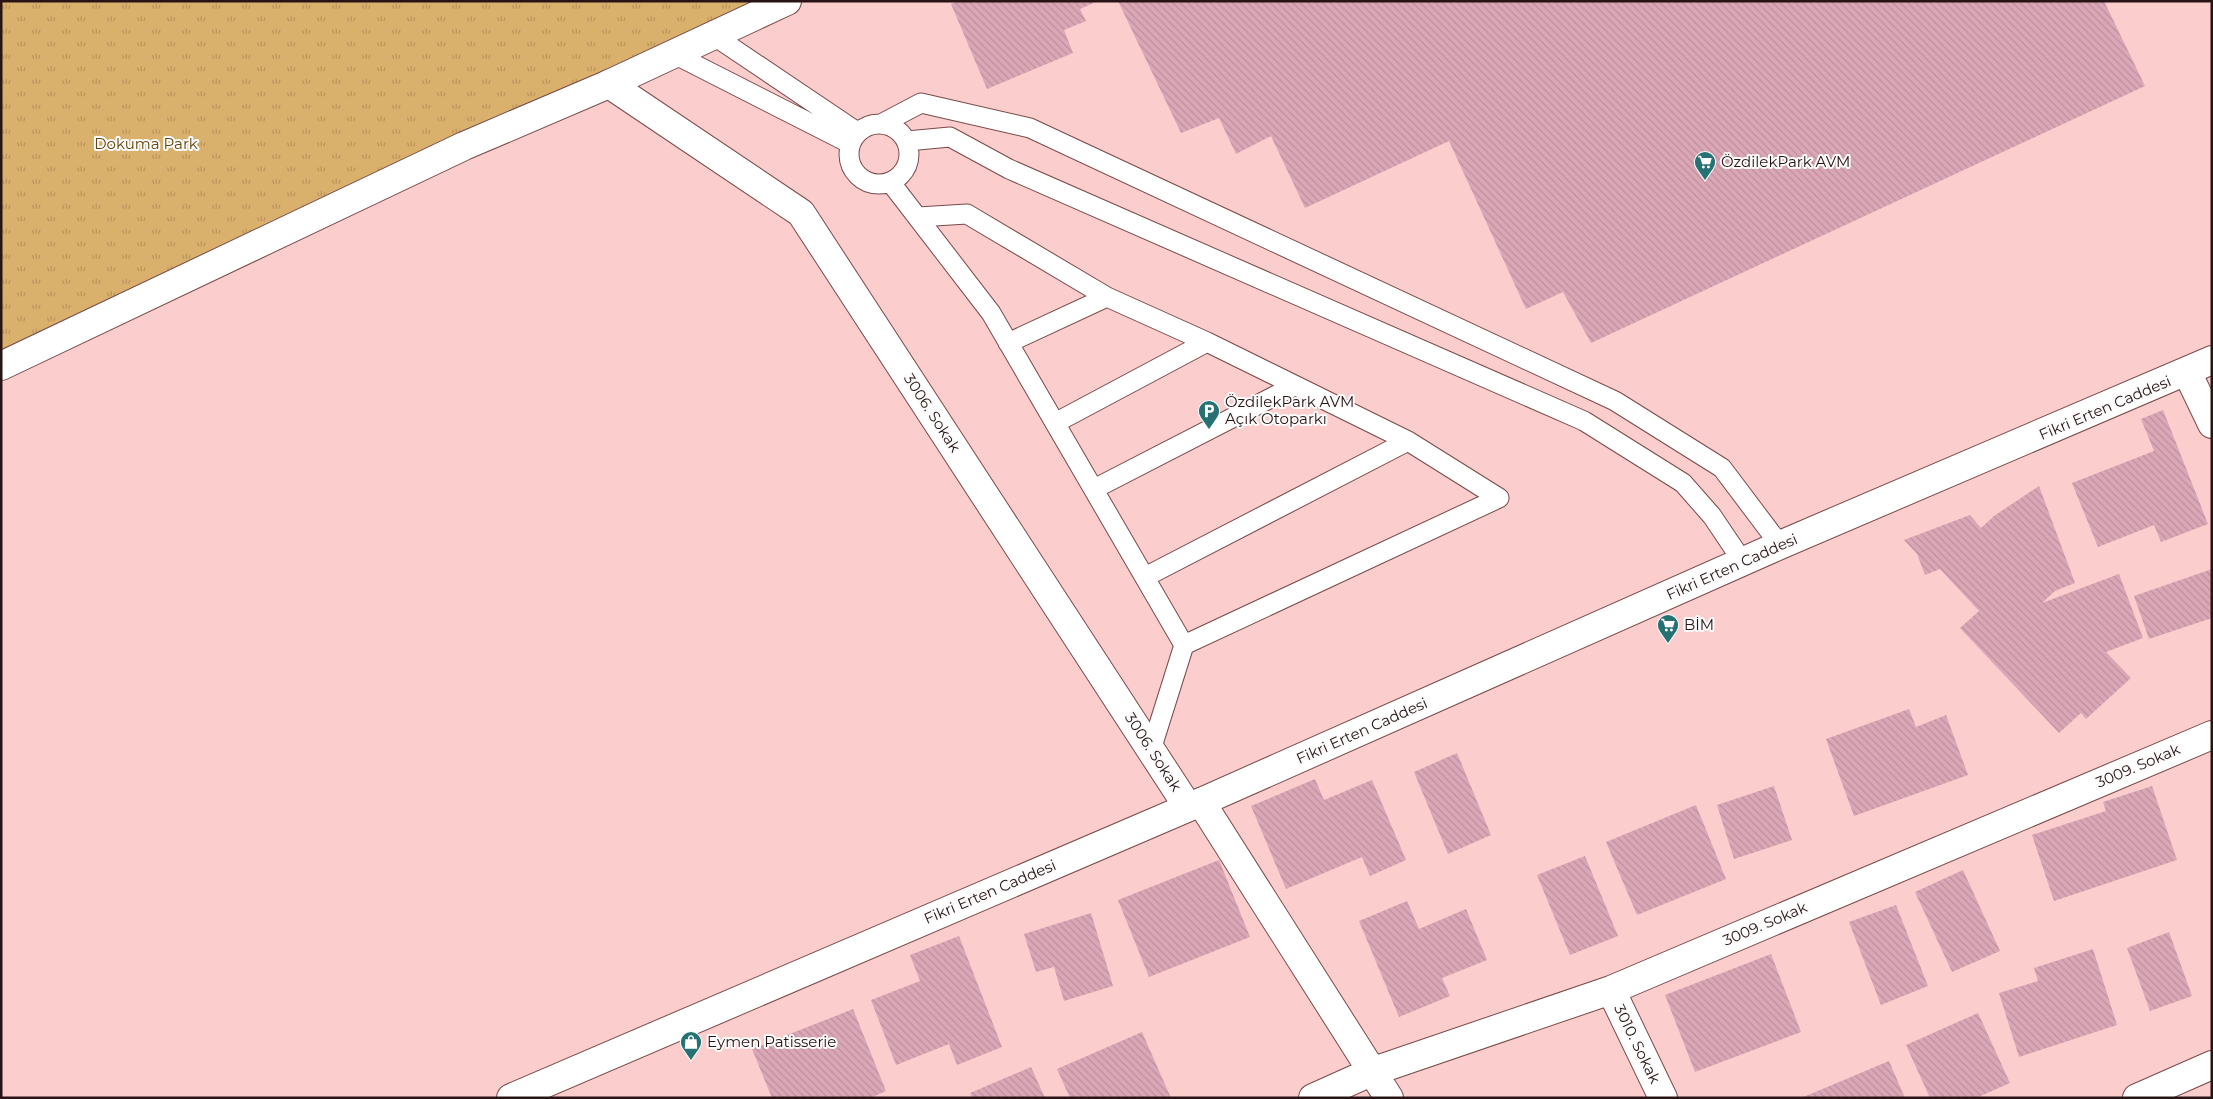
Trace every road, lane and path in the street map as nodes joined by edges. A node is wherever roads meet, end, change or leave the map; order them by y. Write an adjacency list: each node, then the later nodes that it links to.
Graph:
1 (787, 1): 2 (street)
2 (713, 36): 3 (street); 6 (lane)
3 (674, 54): 4 (street); 6 (lane)
4 (609, 84): 14 (street); 28 (street, 3006. Sokak)
5 (883, 123): 6 (lane); 7 (lane); 17 (lane)
6 (853, 138): 8 (lane)
7 (907, 141): 8 (lane); 18 (lane)
8 (890, 183): 9 (lane)
9 (918, 217): 10 (lane); 12 (lane)
10 (1107, 297): 11 (lane); 12 (lane)
11 (1207, 342): 16 (lane); 19 (lane)
12 (1008, 343): 19 (lane)
13 (2212, 360): 15 (street, Fikri Erten Caddesi)
14 (1, 366)
15 (2187, 372): 20 (street); 23 (street, Fikri Erten Caddesi)
16 (1294, 386): 21 (lane); 22 (lane)
17 (1615, 401): 18 (lane); 23 (lane)
18 (1584, 421): 24 (lane)
19 (1055, 423): 22 (lane)
20 (2212, 424)
21 (1408, 441): 25 (lane); 26 (lane)
22 (1094, 489): 25 (lane)
23 (1780, 545): 24 (street, Fikri Erten Caddesi)
24 (1743, 562): 29 (street, Fikri Erten Caddesi)
25 (1145, 577): 26 (lane)
26 (1184, 645): 28 (lane)
27 (2212, 735): 30 (street, 3009. Sokak)
28 (1151, 750): 29 (street, 3006. Sokak)
29 (1195, 804): 32 (street, 3006. Sokak); 33 (street, Fikri Erten Caddesi)
30 (1611, 990): 32 (street, 3009. Sokak); 36 (street, 3010. Sokak)
31 (2212, 1065): 37 (street)
32 (1371, 1072): 34 (street, 3009. Sokak); 35 (street, 3006. Sokak)
33 (511, 1098)
34 (1313, 1098)
35 (1389, 1098)
36 (1663, 1098)
37 (2137, 1098)

